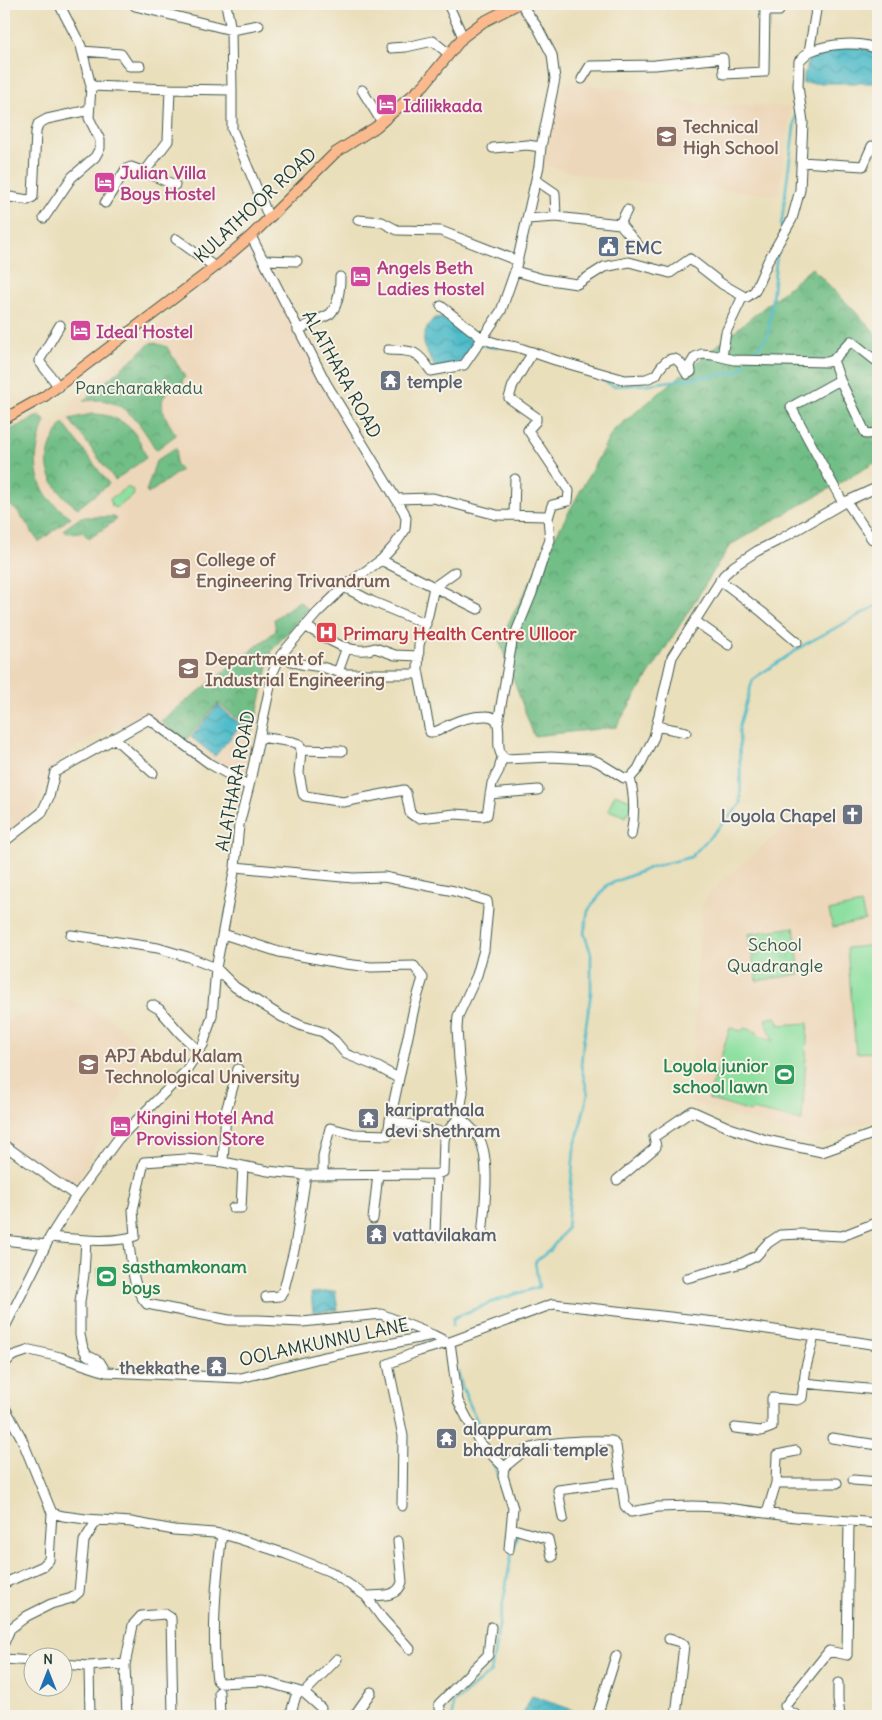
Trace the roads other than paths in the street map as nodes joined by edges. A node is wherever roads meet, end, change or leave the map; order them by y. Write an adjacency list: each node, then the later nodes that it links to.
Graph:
1 (59, 4): 14 (street)
2 (226, 4): 10 (street)
3 (448, 4): 11 (street)
4 (817, 4): 15 (street)
5 (514, 5): 11 (main road, KULATHOOR ROAD); 26 (street)
6 (135, 6): 10 (street)
7 (765, 7): 8 (street); 18 (street)
8 (779, 11)
9 (259, 25): 10 (street)
10 (231, 30): 21 (street)
11 (463, 37): 16 (main road, KULATHOOR ROAD)
12 (391, 48): 16 (street)
13 (878, 49): 15 (street)
14 (82, 51): 17 (street); 19 (street)
15 (809, 52): 28 (street)
16 (449, 54): 24 (main road, KULATHOOR ROAD)
17 (140, 66)
18 (582, 79)
19 (91, 86): 20 (street); 23 (street)
20 (170, 89): 21 (street); 29 (street)
21 (232, 90): 37 (street)
22 (362, 90): 24 (street)
23 (89, 110): 32 (street); 36 (street)
24 (382, 122): 37 (main road, KULATHOOR ROAD)
25 (872, 146): 28 (street)
26 (541, 147): 27 (street); 30 (street)
27 (493, 148)
28 (801, 162): 50 (street)
29 (142, 171): 31 (street); 33 (street)
30 (536, 180): 35 (street); 38 (street)
31 (174, 186)
32 (4, 196)
33 (105, 203)
34 (627, 210): 40 (street)
35 (556, 217): 38 (street); 40 (street)
36 (44, 218)
37 (269, 218): 41 (main road, KULATHOOR ROAD)
38 (527, 219): 46 (street)
39 (358, 220): 46 (street)
40 (620, 224): 43 (street)
41 (251, 236): 44 (street, ALATHARA ROAD); 47 (main road, KULATHOOR ROAD)
42 (176, 239): 47 (street)
43 (640, 246)
44 (262, 260): 45 (street); 53 (street, ALATHARA ROAD)
45 (297, 261)
46 (518, 261): 48 (street)
47 (215, 267): 61 (main road, KULATHOOR ROAD)
48 (515, 271): 50 (street); 54 (street)
49 (340, 277): 53 (street)
50 (743, 296): 57 (street)
51 (441, 306): 54 (street)
52 (60, 325): 61 (street)
53 (298, 330): 66 (street, ALATHARA ROAD)
54 (483, 339): 55 (street); 56 (street)
55 (388, 350)
56 (533, 352): 57 (street); 69 (street)
57 (722, 357): 58 (street)
58 (833, 360): 59 (street); 60 (street)
59 (878, 360)
60 (840, 380): 63 (street); 67 (street)
61 (59, 387): 62 (main road, KULATHOOR ROAD)
62 (4, 419)
63 (878, 433)
64 (515, 479): 68 (street)
65 (878, 487): 67 (street)
66 (396, 499): 68 (street); 71 (street, ALATHARA ROAD)
67 (844, 502): 70 (street); 73 (street)
68 (514, 515): 69 (street)
69 (548, 518): 87 (street)
70 (872, 539)
71 (381, 560): 74 (street, ALATHARA ROAD); 75 (street)
72 (455, 572): 75 (street)
73 (720, 580): 77 (street); 80 (street)
74 (344, 587): 78 (street); 79 (street, ALATHARA ROAD)
75 (434, 587): 76 (street); 78 (street)
76 (478, 609)
77 (695, 621): 81 (street); 88 (street)
78 (426, 624): 83 (street)
79 (305, 626): 82 (street); 84 (street, ALATHARA ROAD)
80 (796, 642)
81 (729, 645)
82 (347, 647): 83 (street); 85 (street)
83 (419, 656): 86 (street)
84 (280, 657): 85 (street); 90 (street, ALATHARA ROAD)
85 (338, 672): 86 (street)
86 (419, 674): 87 (street)
87 (498, 723): 94 (street)
88 (656, 726): 89 (street); 96 (street)
89 (686, 732)
90 (260, 737): 92 (street); 97 (street, ALATHARA ROAD)
91 (114, 738): 95 (street); 97 (street); 101 (street)
92 (301, 750): 93 (street); 99 (street)
93 (342, 751)
94 (502, 757): 96 (street); 99 (street)
95 (153, 773)
96 (630, 778): 100 (street)
97 (250, 786): 102 (street, ALATHARA ROAD)
98 (538, 790): 99 (street)
99 (490, 794)
100 (631, 835)
101 (4, 842)
102 (235, 867): 103 (street, ALATHARA ROAD); 110 (street)
103 (223, 934): 105 (street, ALATHARA ROAD); 109 (street)
104 (72, 936): 105 (street)
105 (216, 968): 107 (street, ALATHARA ROAD); 109 (street)
106 (152, 1005): 107 (street)
107 (199, 1051): 122 (street, ALATHARA ROAD)
108 (238, 1069): 115 (street)
109 (398, 1078): 111 (street)
110 (459, 1116): 113 (street); 127 (street)
111 (390, 1120): 113 (street); 120 (street)
112 (878, 1132): 121 (street)
113 (446, 1134): 118 (street)
114 (4, 1145): 122 (street)
115 (223, 1162): 116 (street); 128 (street)
116 (243, 1166): 119 (street); 123 (street)
117 (378, 1174): 118 (street); 120 (street); 124 (street)
118 (437, 1174): 126 (street)
119 (306, 1175): 120 (street); 133 (street)
120 (324, 1175)
121 (616, 1180)
122 (76, 1196): 131 (street, ALATHARA ROAD)
123 (233, 1208)
124 (374, 1219)
125 (878, 1222): 132 (street)
126 (435, 1236)
127 (482, 1237)
128 (128, 1238): 130 (street); 135 (street)
129 (4, 1240): 131 (street)
130 (86, 1240): 131 (street); 140 (street)
131 (48, 1241): 134 (street, ALATHARA ROAD)
132 (688, 1278)
133 (266, 1297)
134 (4, 1329)
135 (433, 1335): 137 (street, OOLAMKUNNU LANE); 140 (street, OOLAMKUNNU LANE)
136 (814, 1336): 137 (street); 138 (street); 141 (street)
137 (449, 1342): 148 (street); 154 (street)
138 (878, 1345)
139 (4, 1364): 140 (street, OOLAMKUNNU LANE)
140 (106, 1372)
141 (803, 1383): 142 (street); 144 (street)
142 (878, 1390)
143 (4, 1406): 155 (street)
144 (735, 1428)
145 (832, 1438): 146 (street)
146 (878, 1445)
147 (796, 1450): 153 (street)
148 (504, 1467): 150 (street); 161 (street)
149 (853, 1480): 152 (street)
150 (621, 1482): 156 (street); 157 (street)
151 (836, 1482): 153 (street)
152 (878, 1482)
153 (776, 1483): 156 (street)
154 (402, 1506)
155 (52, 1513): 158 (street); 166 (street)
156 (767, 1513): 159 (street)
157 (563, 1518)
158 (97, 1520): 162 (street); 170 (street)
159 (849, 1521): 160 (street); 193 (street)
160 (878, 1523)
161 (511, 1528): 164 (street); 165 (street)
162 (222, 1534): 167 (street); 181 (street)
163 (398, 1541): 167 (street)
164 (509, 1550)
165 (552, 1558)
166 (7, 1582)
167 (366, 1596): 171 (street)
168 (490, 1628): 190 (street)
169 (669, 1639): 192 (street)
170 (4, 1643)
171 (410, 1649)
172 (616, 1656): 191 (street)
173 (4, 1659): 175 (street)
174 (337, 1659): 181 (street)
175 (22, 1660)
176 (72, 1665): 178 (street)
177 (125, 1665): 178 (street); 185 (street); 186 (street)
178 (89, 1666): 184 (street)
179 (838, 1683): 194 (street)
180 (219, 1692): 187 (street)
181 (300, 1692): 183 (street); 188 (street)
182 (372, 1692): 189 (street)
183 (321, 1708)
184 (90, 1716)
185 (127, 1716)
186 (173, 1716)
187 (220, 1716)
188 (290, 1716)
189 (354, 1716)
190 (442, 1716)
191 (597, 1716)
192 (676, 1716)
193 (798, 1716)
194 (840, 1716)

